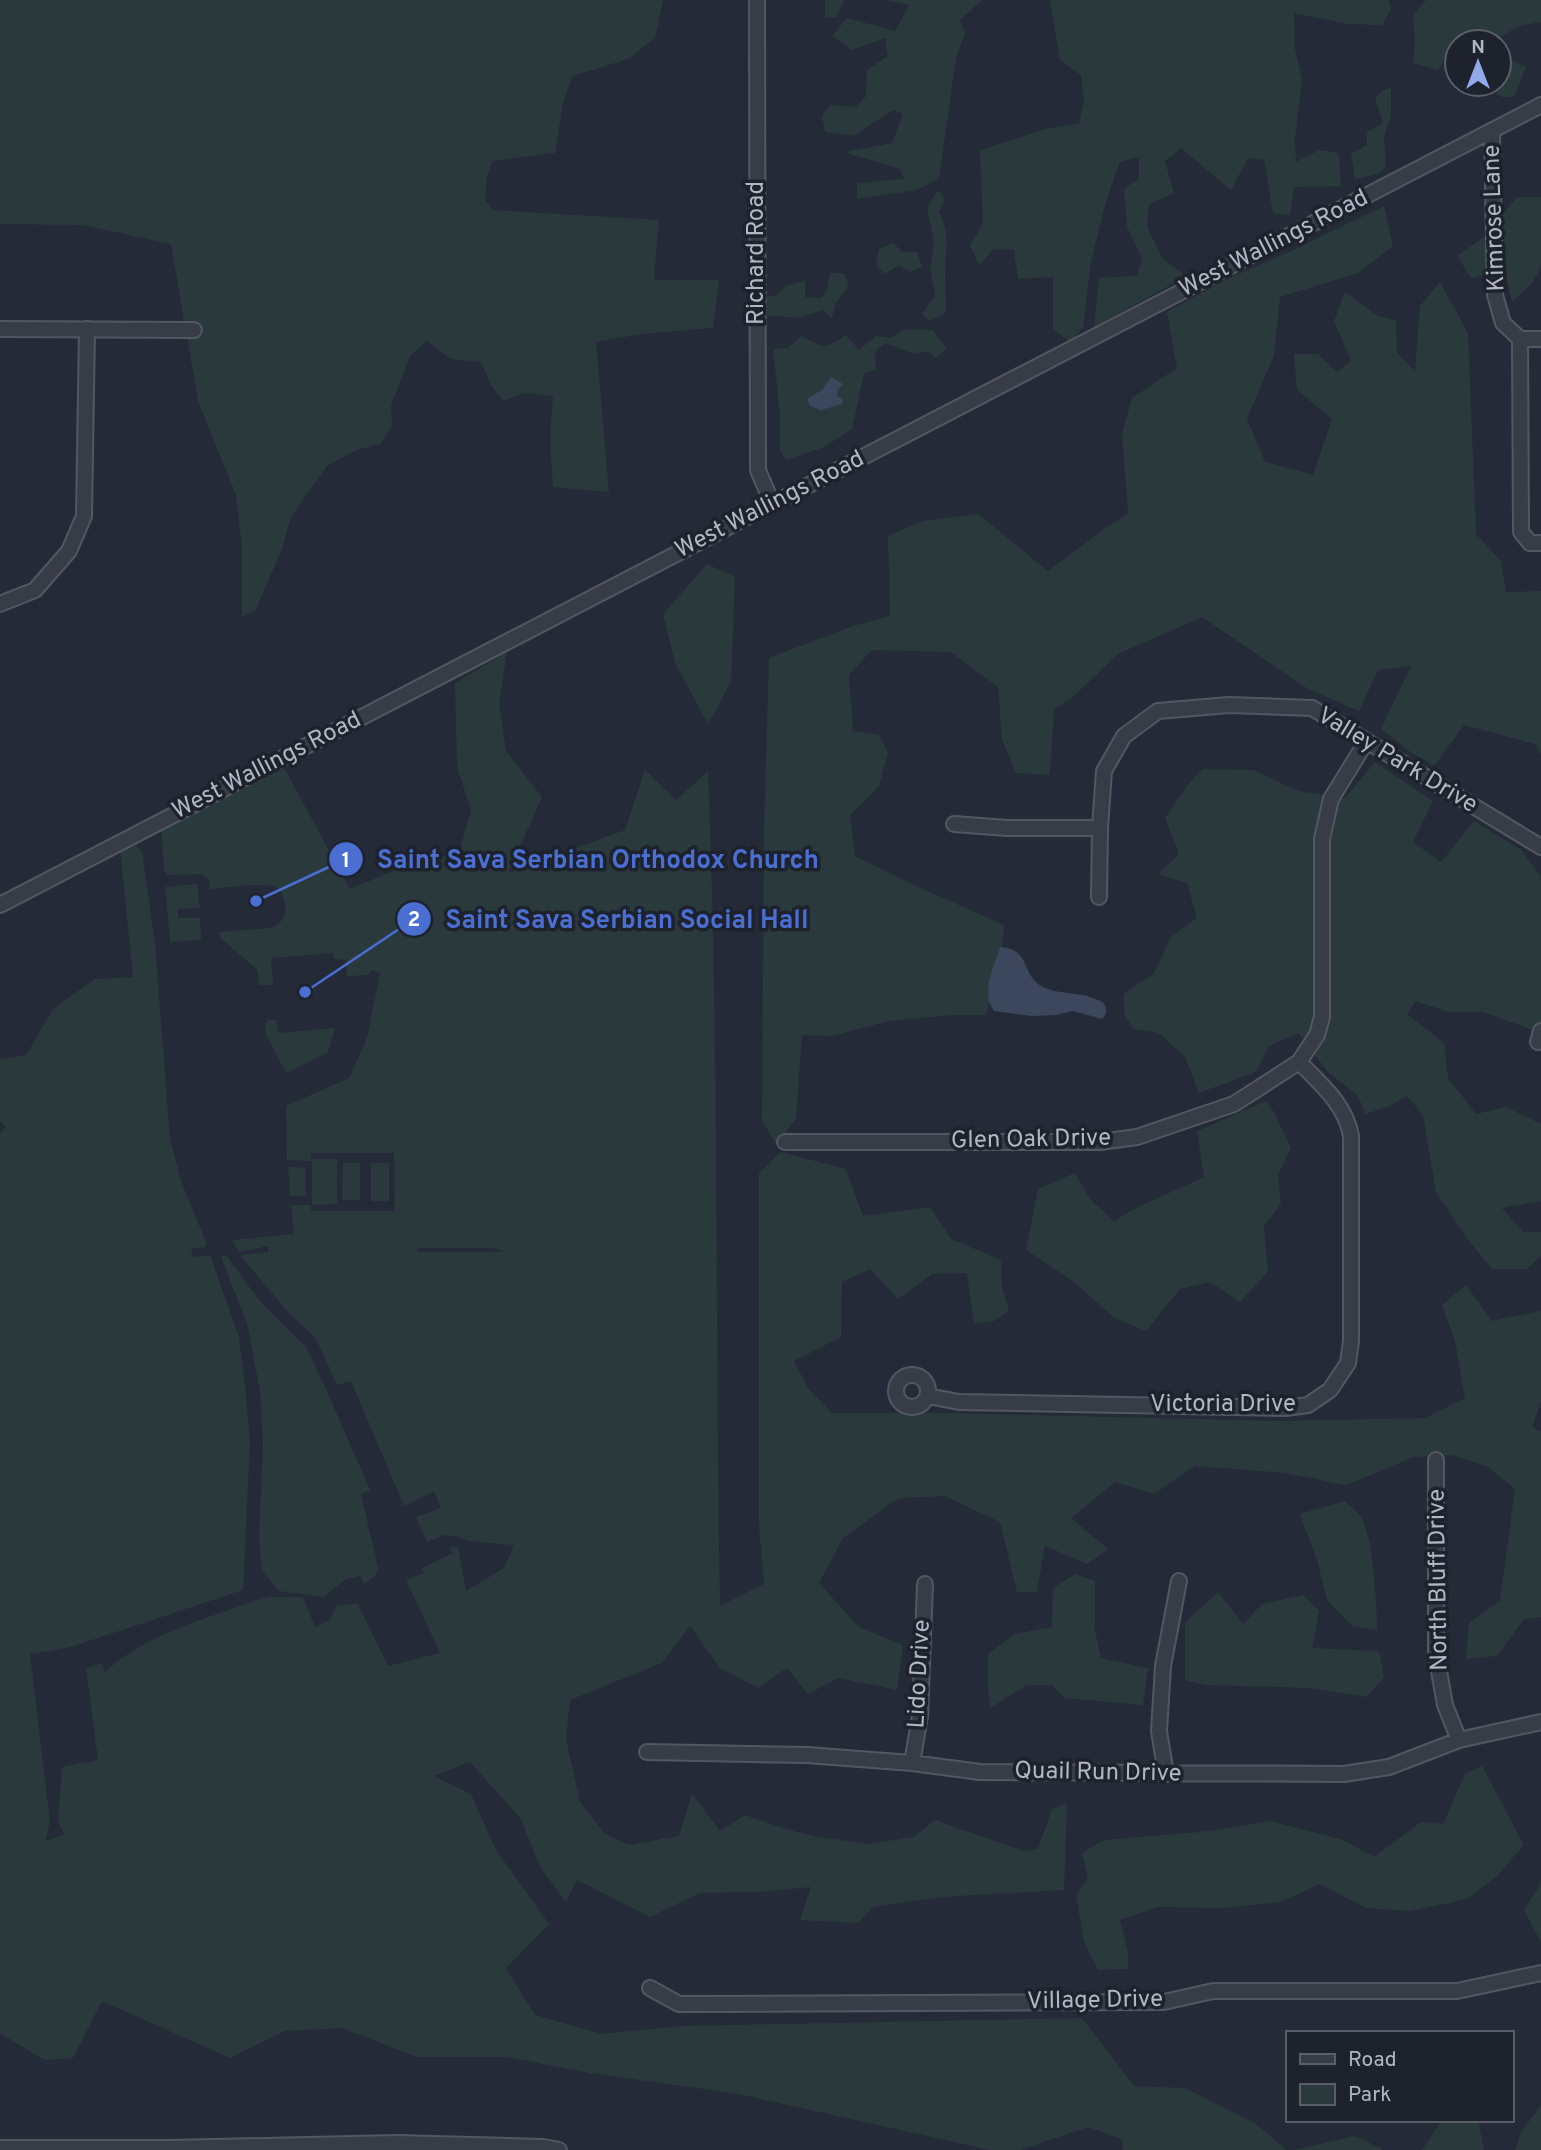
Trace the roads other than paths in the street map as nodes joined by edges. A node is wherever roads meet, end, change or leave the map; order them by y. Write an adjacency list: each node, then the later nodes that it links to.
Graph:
1 (757, 0): 9 (street, Richard Road)
2 (1541, 105): 3 (street, West Wallings Road)
3 (1492, 131): 7 (street, Kimrose Lane); 9 (street, West Wallings Road)
4 (0, 329): 5 (street)
5 (87, 329): 6 (street); 11 (street)
6 (194, 330)
7 (1520, 339): 8 (street); 10 (street)
8 (1541, 339)
9 (772, 503): 17 (street, West Wallings Road)
10 (1541, 543)
11 (0, 604)
12 (1366, 742): 14 (street, Valley Park Drive); 15 (street, Valley Park Drive); 18 (street, Glen Oak Drive)
13 (954, 824): 14 (street)
14 (1100, 828): 16 (street, Valley Park Drive)
15 (1541, 847)
16 (1099, 897)
17 (0, 905)
18 (1299, 1062): 19 (street, Glen Oak Drive); 20 (street, Victoria Drive)
19 (785, 1142)
20 (928, 1396)
21 (1436, 1460): 25 (street, North Bluff Drive)
22 (1179, 1581): 28 (street)
23 (925, 1584): 27 (street, Lido Drive)
24 (1541, 1722): 25 (street, Quail Run Drive)
25 (1459, 1740): 28 (street, Quail Run Drive)
26 (647, 1752): 27 (street, Quail Run Drive)
27 (912, 1763): 28 (street, Quail Run Drive)
28 (1166, 1774)
29 (1541, 1973): 30 (street, Village Drive)
30 (650, 1988)
31 (397, 2147): 33 (street); 34 (street)
32 (0, 2148): 33 (street)
33 (170, 2149)
34 (559, 2150)

